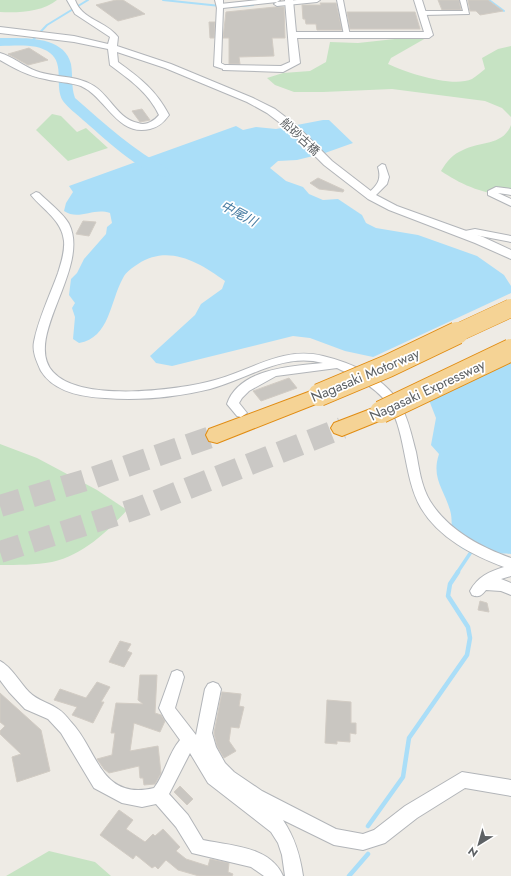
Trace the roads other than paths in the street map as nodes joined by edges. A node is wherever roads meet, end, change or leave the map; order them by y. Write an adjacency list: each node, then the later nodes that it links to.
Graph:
1 (71, 0): 13 (street)
2 (277, 0): 8 (street)
3 (317, 0): 7 (street)
4 (340, 0): 12 (street)
5 (418, 0): 9 (street)
6 (463, 0): 9 (street)
7 (289, 1): 8 (street); 11 (street)
8 (220, 5): 15 (street)
9 (423, 13): 12 (street)
10 (0, 30): 13 (street, 船砂古橋)
11 (294, 35): 12 (street); 15 (street)
12 (348, 36)
13 (112, 47): 14 (street); 19 (street, 船砂古橋)
14 (0, 56)
15 (226, 68)
16 (382, 167): 19 (street)
17 (511, 192): 20 (street)
18 (36, 195): 26 (street)
19 (370, 196): 21 (street, 船砂古橋)
20 (511, 203)
21 (463, 234): 22 (street); 23 (street, 船砂古橋)
22 (511, 239)
23 (511, 254)
24 (511, 308): 29 (highway, Nagasaki Motorway, bridge)
25 (511, 350): 28 (highway, Nagasaki Expressway, bridge)
26 (339, 365): 27 (street); 30 (street)
27 (241, 413)
28 (342, 428)
29 (217, 435)
30 (508, 565): 31 (street)
31 (511, 589)
32 (0, 668): 37 (street)
33 (178, 677): 35 (street)
34 (213, 689): 35 (street)
35 (199, 742): 36 (street); 37 (street); 39 (street)
36 (511, 788)
37 (158, 795): 38 (street)
38 (274, 876)
39 (294, 876)

